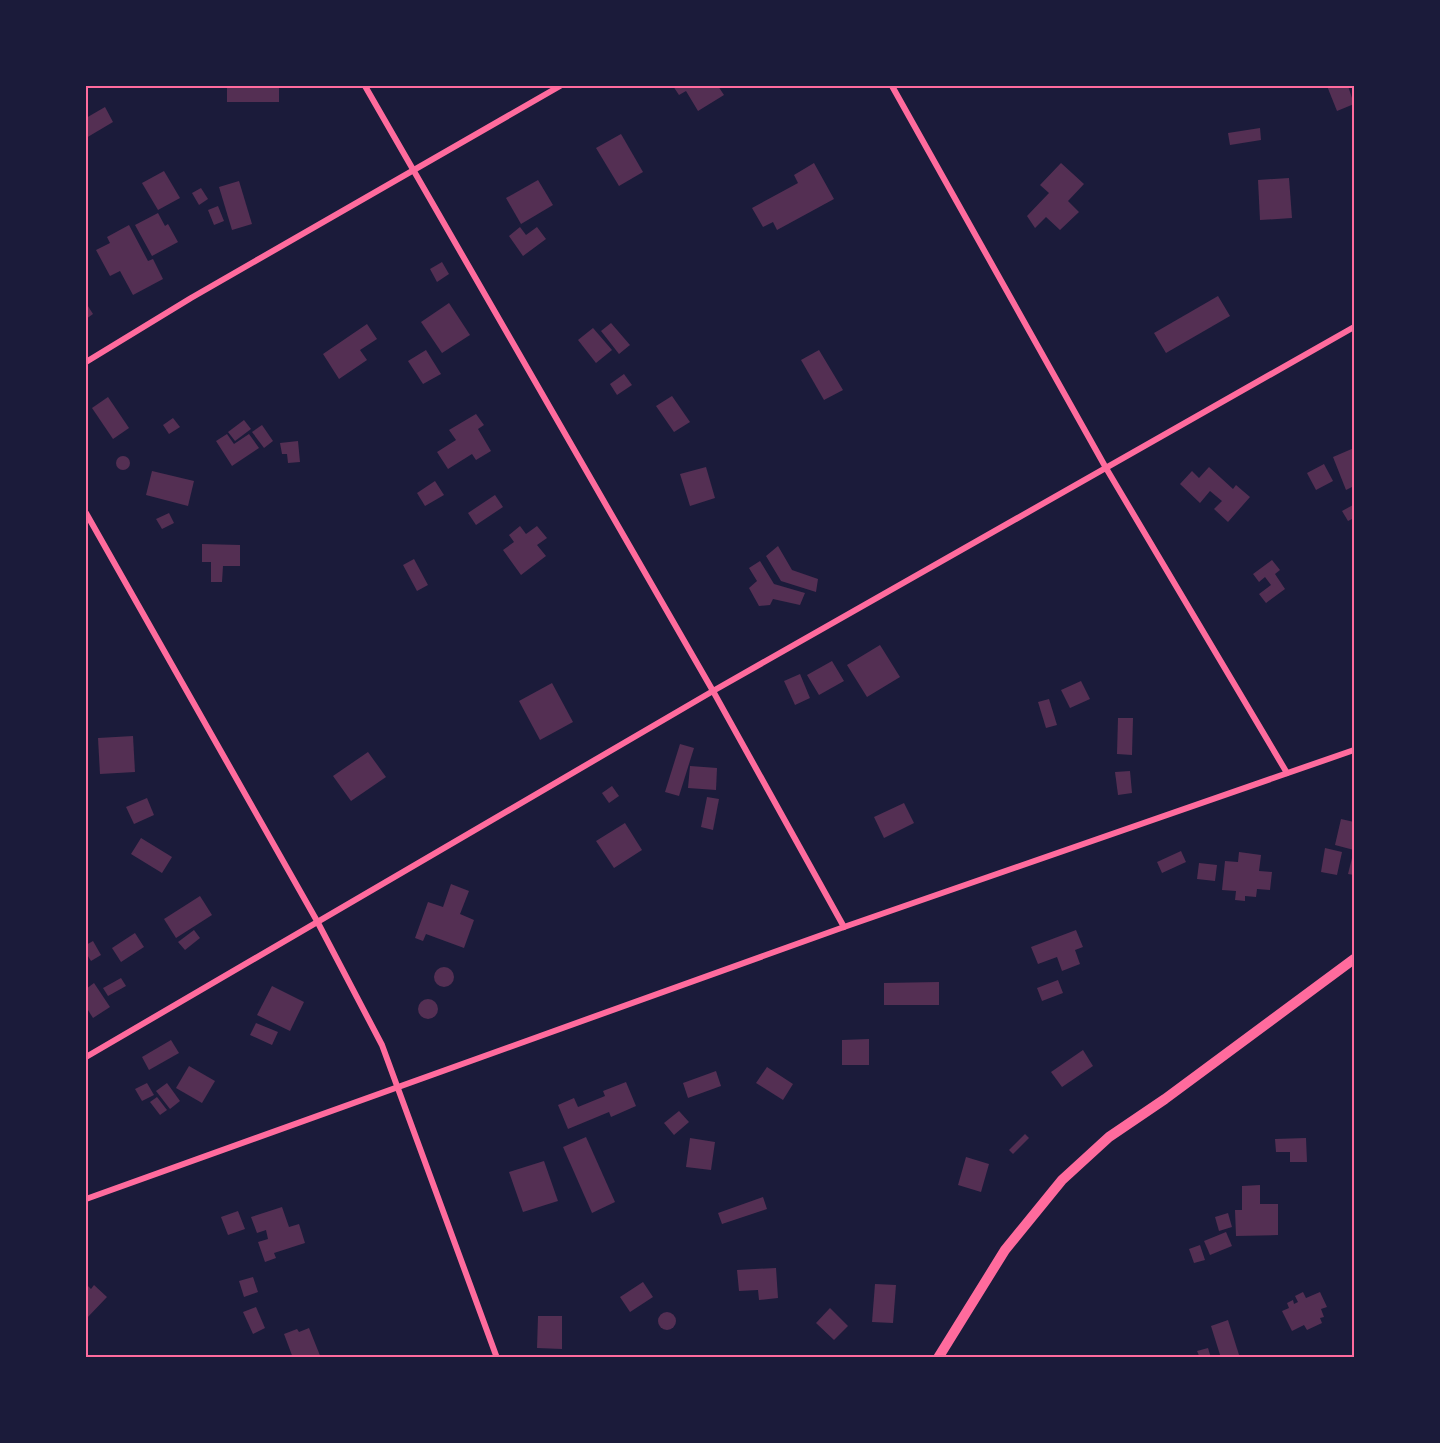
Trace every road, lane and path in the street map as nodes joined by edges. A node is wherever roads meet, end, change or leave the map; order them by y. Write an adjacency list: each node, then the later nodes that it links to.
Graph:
1 (365, 86): 4 (street)
2 (560, 86): 4 (street)
3 (892, 86): 7 (street)
4 (414, 169): 6 (street); 9 (street)
5 (1354, 327): 7 (street)
6 (86, 362)
7 (1106, 468): 9 (street); 11 (street)
8 (86, 513): 12 (street)
9 (713, 691): 12 (street); 13 (street)
10 (1354, 750): 11 (street)
11 (1287, 773): 13 (street)
12 (317, 921): 15 (street); 16 (street)
13 (844, 927): 16 (street)
14 (1354, 959): 19 (main road)
15 (86, 1057)
16 (396, 1088): 17 (street); 18 (street)
17 (86, 1199)
18 (497, 1358)
19 (938, 1358)

